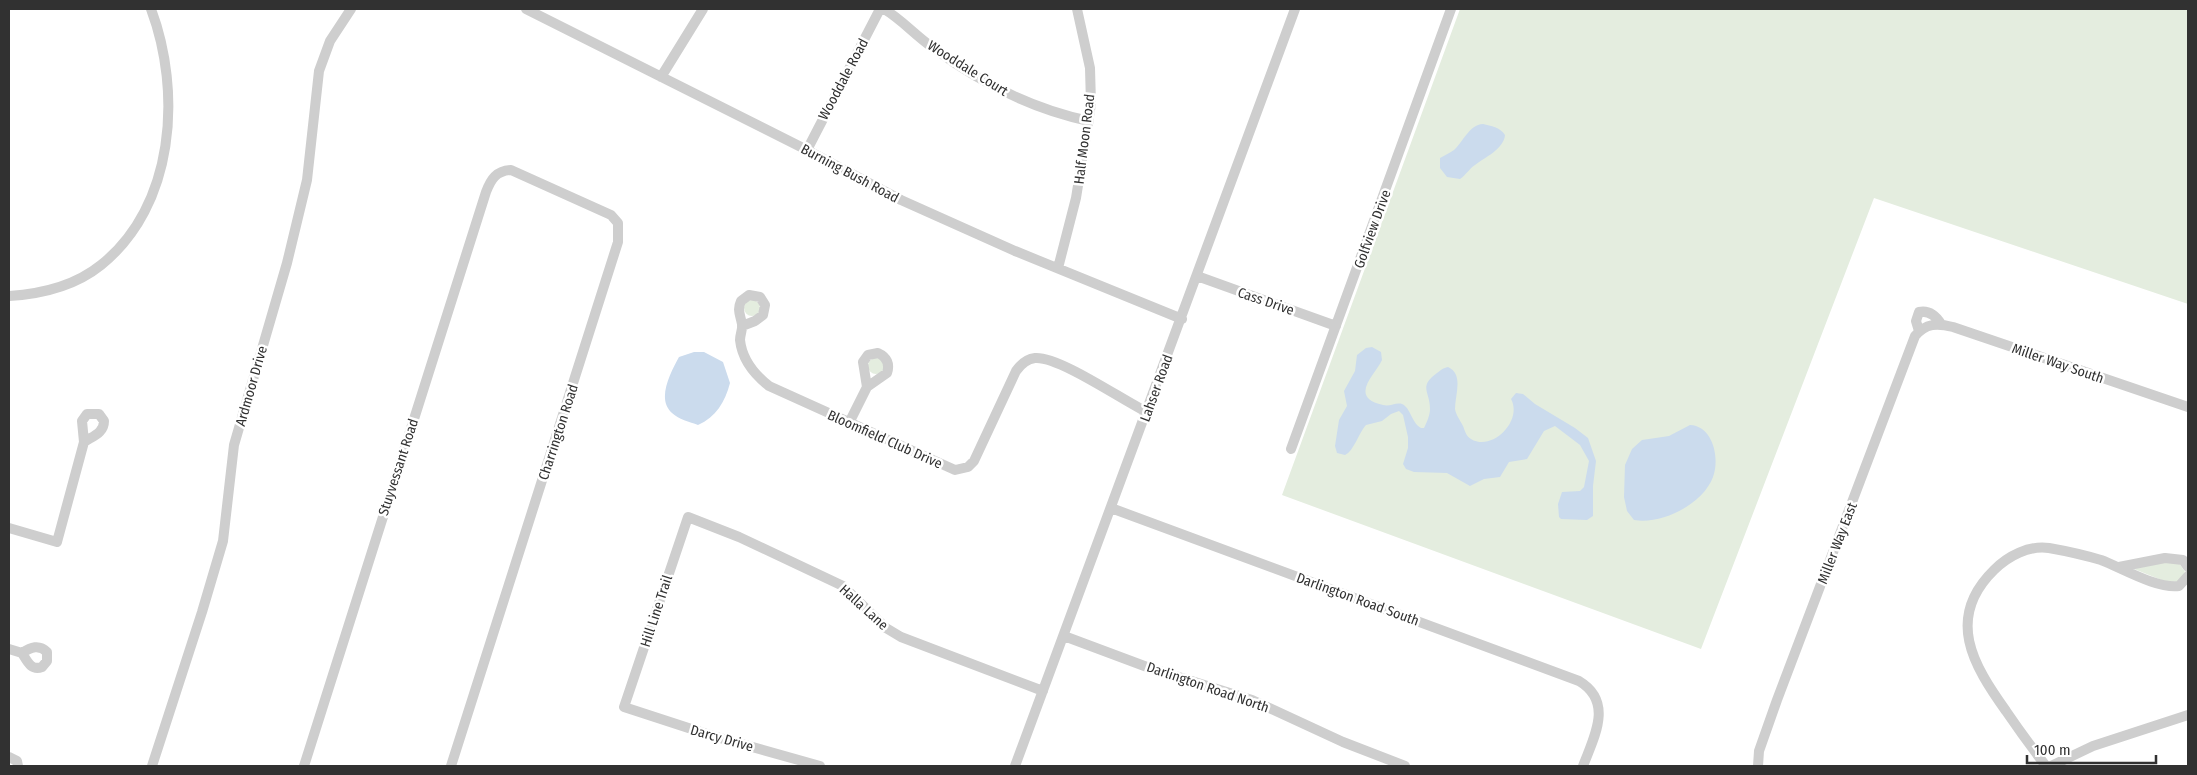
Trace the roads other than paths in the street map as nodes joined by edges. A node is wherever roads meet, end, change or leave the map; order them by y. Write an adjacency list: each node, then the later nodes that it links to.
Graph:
1 (151, 9): 15 (street)
2 (351, 9): 41 (street, Ardmoor Drive)
3 (526, 9): 9 (street, Burning Bush Road)
4 (703, 9): 9 (street)
5 (882, 9): 10 (street, Wooddale Court); 11 (street, Wooddale Road)
6 (1077, 9): 10 (street, Half Moon Road)
7 (1295, 9): 14 (street, Lahser Road)
8 (1451, 9): 19 (street, Golfview Drive)
9 (661, 77): 11 (street, Burning Bush Road)
10 (1090, 122): 13 (street, Half Moon Road)
11 (807, 150): 13 (street, Burning Bush Road)
12 (500, 172): 42 (street, Stuyvessant Road); 43 (street, Charrington Road)
13 (1058, 268): 16 (street, Burning Bush Road)
14 (1197, 276): 16 (street, Lahser Road); 19 (street, Cass Drive)
15 (9, 296)
16 (1182, 318): 23 (street, Lahser Road)
17 (1940, 324): 20 (street, Miller Way South); 20 (street, Miller Way East); 22 (street, Miller Way South)
18 (742, 326): 24 (street, Bloomfield Club Drive)
19 (1336, 326): 26 (street, Golfview Drive)
20 (1923, 328): 48 (street, Miller Way East)
21 (867, 387): 24 (street)
22 (2188, 408)
23 (1147, 412): 24 (street, Bloomfield Club Drive); 27 (street, Lahser Road)
24 (849, 423)
25 (84, 442): 29 (street)
26 (1291, 449)
27 (1112, 508): 33 (street, Lahser Road); 47 (street, Darlington Road South)
28 (688, 517): 36 (street, Halla Lane); 37 (street, Hill Line Trail)
29 (9, 528)
30 (2118, 567): 31 (street); 32 (street); 49 (street)
31 (2188, 567)
32 (2188, 576)
33 (1064, 636): 36 (street, Lahser Road); 46 (street, Darlington Road North)
34 (9, 649): 35 (street)
35 (22, 653)
36 (1044, 691): 45 (street, Lahser Road)
37 (624, 706): 44 (street, Darcy Drive)
38 (2188, 715): 50 (street)
39 (9, 757): 40 (street)
40 (18, 766)
41 (152, 766)
42 (304, 766)
43 (451, 766)
44 (820, 766)
45 (1016, 766)
46 (1404, 766)
47 (1583, 766)
48 (1758, 766)
49 (2046, 766)
50 (2051, 766)

